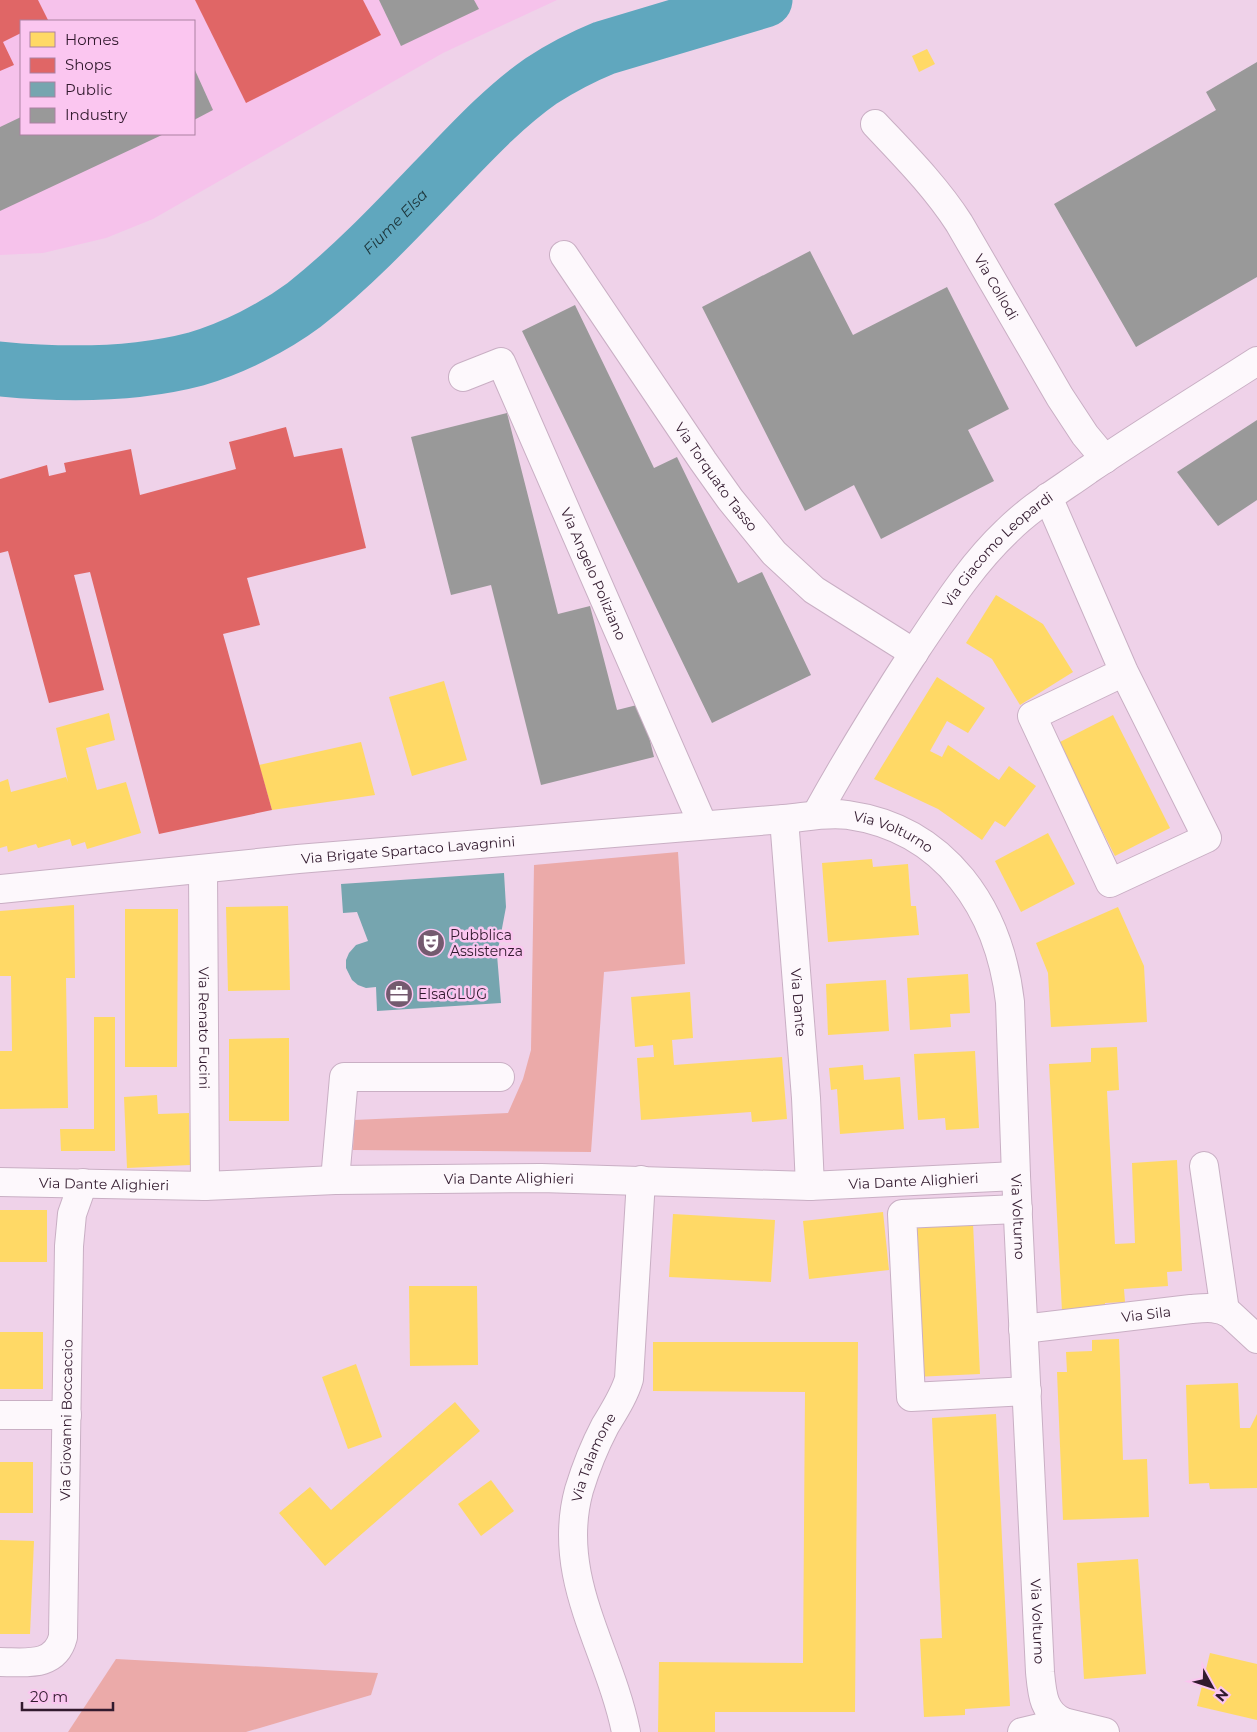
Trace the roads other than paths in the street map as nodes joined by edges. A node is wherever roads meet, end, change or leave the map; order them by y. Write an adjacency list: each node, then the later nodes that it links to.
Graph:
1 (875, 124): 5 (street, Via Collodi)
2 (564, 254): 7 (street, Via Torquato Tasso)
3 (1257, 361): 5 (street, Via Giacomo Leopardi)
4 (463, 377): 11 (street, Via Angelo Poliziano)
5 (1105, 459): 6 (street, Via Giacomo Leopardi)
6 (1048, 497): 7 (street, Via Giacomo Leopardi); 8 (street)
7 (914, 653): 9 (street, Via Giacomo Leopardi)
8 (1124, 672): 8 (street)
9 (817, 814): 10 (street, Via Brigate Spartaco Lavagnini); 16 (street, Via Volturno)
10 (784, 819): 11 (street, Via Brigate Spartaco Lavagnini); 22 (street, Via Dante)
11 (703, 826): 12 (street, Via Brigate Spartaco Lavagnini)
12 (203, 870): 13 (street, Via Brigate Spartaco Lavagnini); 21 (street, Via Renato Fucini)
13 (0, 889)
14 (500, 1077): 17 (street)
15 (1204, 1166): 24 (street)
16 (1016, 1176): 22 (street, Via Dante Alighieri); 23 (street, Via Volturno)
17 (335, 1180): 18 (street, Via Dante Alighieri); 21 (street, Via Dante Alighieri)
18 (641, 1180): 22 (street, Via Dante Alighieri); 32 (street, Via Talamone)
19 (0, 1182): 20 (street, Via Dante Alighieri)
20 (83, 1183): 21 (street, Via Dante Alighieri); 29 (street, Via Giovanni Boccaccio)
21 (205, 1186)
22 (810, 1186)
23 (1018, 1209): 25 (street, Via Volturno); 27 (street)
24 (1225, 1311): 25 (street, Via Sila); 26 (street)
25 (1024, 1329): 27 (street, Via Volturno)
26 (1257, 1339)
27 (1027, 1391): 31 (street, Via Volturno)
28 (0, 1415): 29 (street)
29 (67, 1415): 30 (street, Via Giovanni Boccaccio)
30 (0, 1662)
31 (1064, 1722): 33 (street); 34 (street)
32 (626, 1732)
33 (1022, 1732)
34 (1105, 1732)

